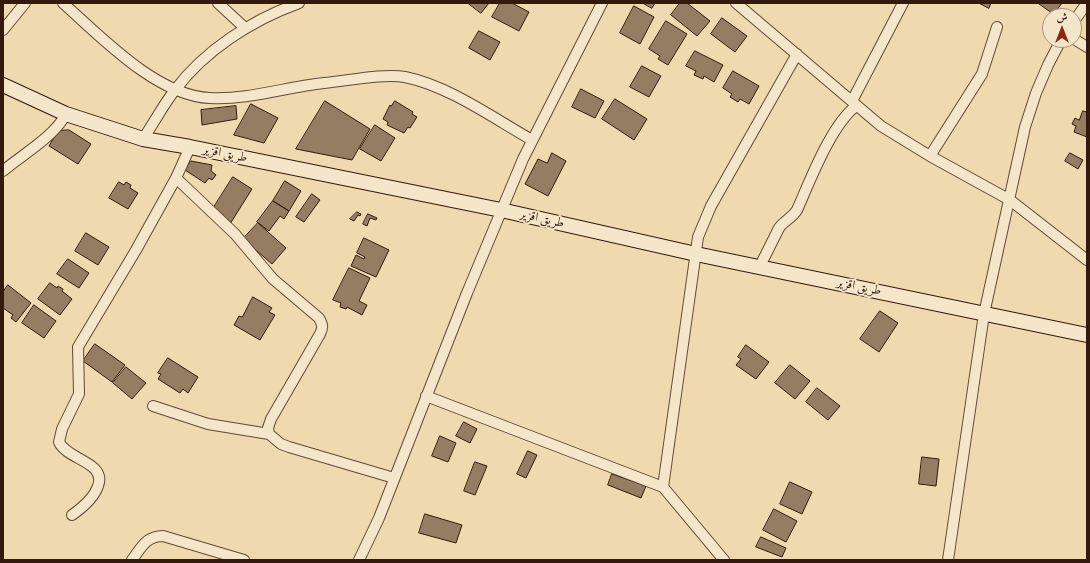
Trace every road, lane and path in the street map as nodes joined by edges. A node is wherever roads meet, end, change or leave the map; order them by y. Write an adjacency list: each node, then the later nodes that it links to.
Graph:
1 (25, 3): 10 (street)
2 (63, 3): 14 (street)
3 (218, 3): 9 (street)
4 (299, 3): 9 (street)
5 (602, 3): 18 (street)
6 (903, 3): 15 (street)
7 (740, 4): 12 (street)
8 (997, 27): 20 (street)
9 (245, 28): 14 (street)
10 (3, 30)
11 (1057, 48): 23 (street)
12 (797, 54): 15 (street); 25 (street)
13 (3, 86): 16 (street, طريق اقزير)
14 (175, 90): 17 (street); 18 (street)
15 (854, 104): 20 (street); 27 (street)
16 (66, 114): 17 (street, طريق اقزير); 21 (street)
17 (143, 139): 19 (street, طريق اقزير)
18 (532, 140): 24 (street)
19 (190, 147): 22 (street); 24 (street, طريق اقزير)
20 (930, 156): 23 (street)
21 (3, 171)
22 (176, 178): 32 (street); 35 (street)
23 (1010, 200): 26 (street); 28 (street)
24 (501, 210): 25 (street, طريق اقزير); 30 (street)
25 (696, 254): 27 (street, طريق اقزير); 34 (street)
26 (1087, 260)
27 (760, 266): 28 (street, طريق اقزير)
28 (984, 314): 29 (street, طريق اقزير); 40 (street)
29 (1087, 335)
30 (426, 396): 33 (street); 34 (street)
31 (153, 406): 32 (street)
32 (269, 434): 33 (street)
33 (394, 478): 38 (street)
34 (663, 487): 39 (street)
35 (72, 515)
36 (132, 560): 37 (street)
37 (244, 560)
38 (359, 560)
39 (724, 560)
40 (948, 560)

